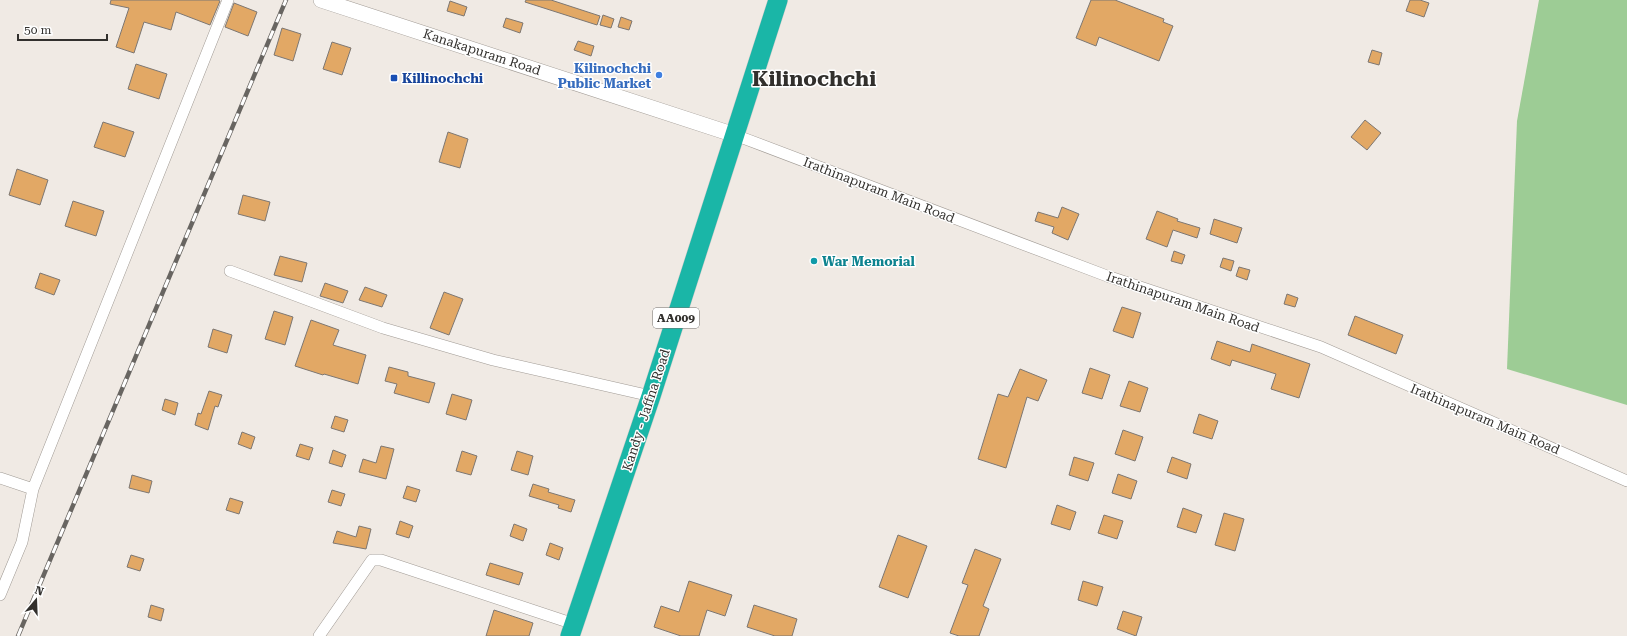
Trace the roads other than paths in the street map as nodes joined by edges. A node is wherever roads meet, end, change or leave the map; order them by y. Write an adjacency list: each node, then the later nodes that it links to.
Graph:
1 (228, 0): 9 (street)
2 (322, 0): 4 (street, Kanakapuram Road)
3 (778, 0): 4 (highway, Kandy - Jaffna Road / AA009)
4 (735, 134): 6 (highway, Kandy - Jaffna Road / AA009); 8 (street, Irathinapuram Main Road)
5 (230, 271): 6 (street)
6 (651, 396): 11 (highway, Kandy - Jaffna Road / AA009)
7 (0, 478): 9 (street)
8 (1627, 481)
9 (33, 489): 10 (street)
10 (0, 595)
11 (572, 630): 12 (street)
12 (319, 636)

